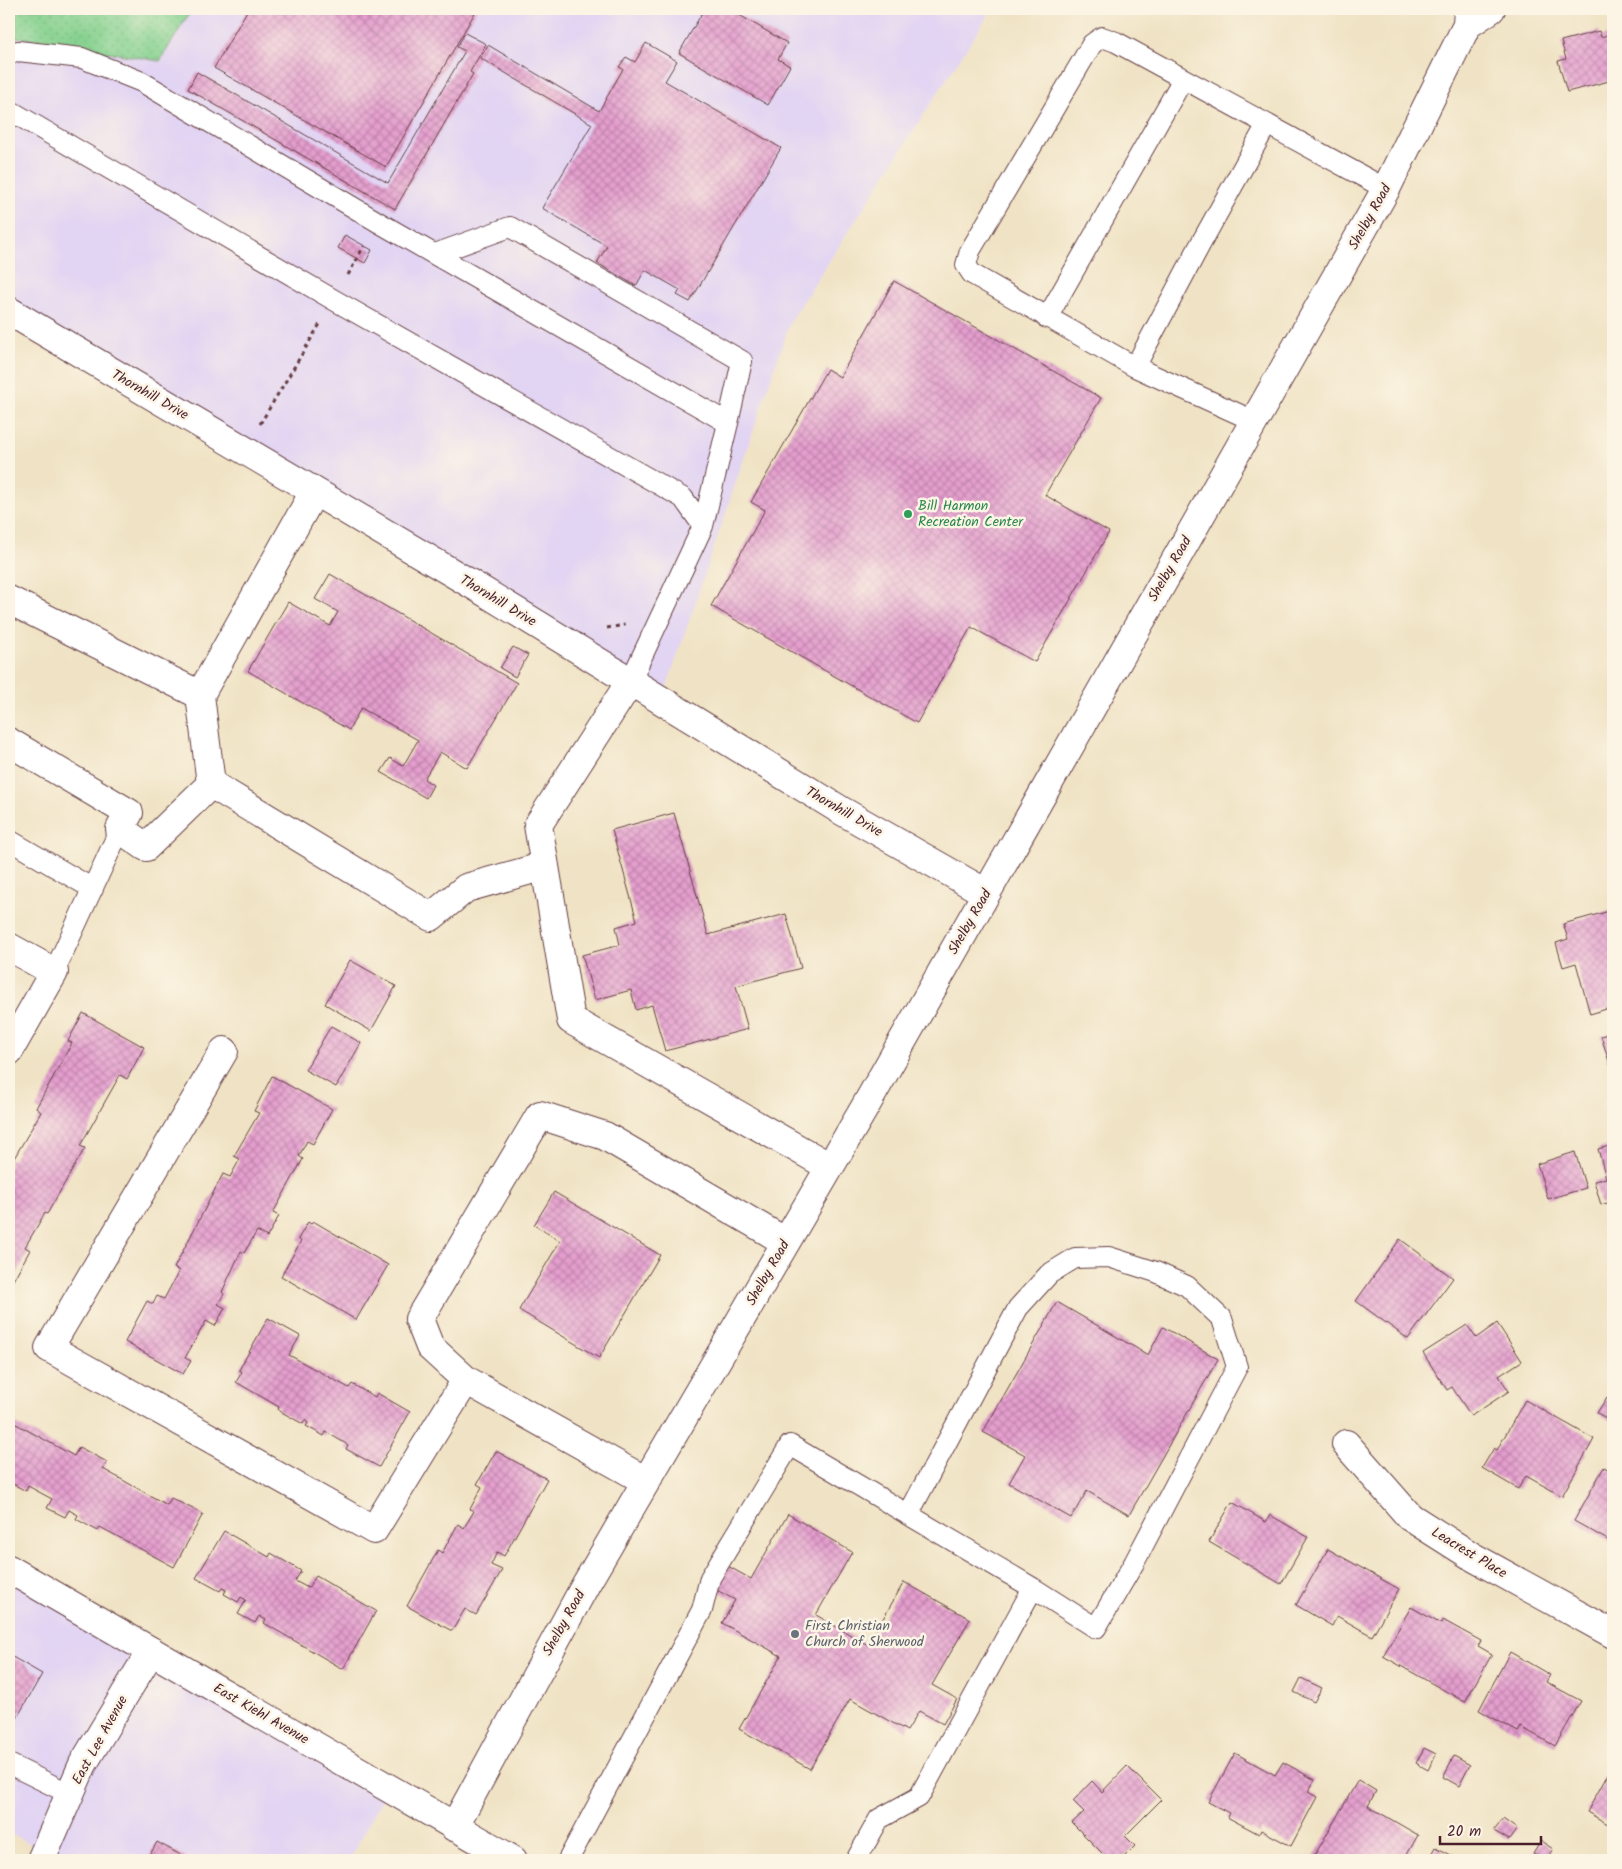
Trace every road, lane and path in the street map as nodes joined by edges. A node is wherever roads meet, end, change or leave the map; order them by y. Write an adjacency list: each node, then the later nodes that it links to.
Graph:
1 (1491, 9): 2 (street)
2 (1467, 17): 7 (street, Shelby Road)
3 (9, 54): 8 (lane)
4 (1182, 79): 6 (lane); 12 (lane); 12 (lane)
5 (9, 110): 10 (lane)
6 (1267, 124): 7 (lane); 13 (lane)
7 (1386, 188): 14 (street, Shelby Road)
8 (378, 222): 9 (lane); 10 (path)
9 (435, 254): 15 (lane); 15 (lane)
10 (334, 300): 16 (path); 18 (lane)
11 (9, 312): 16 (street, Thornhill Drive)
12 (1047, 318): 13 (lane)
13 (1135, 368): 14 (lane)
14 (1254, 420): 28 (street, Shelby Road)
15 (728, 423): 18 (lane)
16 (244, 450): 17 (street, Thornhill Drive)
17 (314, 492): 20 (street, Thornhill Drive); 21 (street)
18 (703, 526): 20 (lane)
19 (9, 600): 21 (street)
20 (630, 682): 26 (street); 28 (street, Thornhill Drive)
21 (200, 695): 23 (street)
22 (9, 742): 24 (street)
23 (211, 784): 24 (street); 26 (street)
24 (120, 829): 27 (lane)
25 (9, 840): 27 (lane)
26 (545, 866): 33 (street)
27 (93, 889): 30 (lane)
28 (986, 893): 33 (street, Shelby Road)
29 (9, 947): 30 (street)
30 (54, 972): 31 (street)
31 (9, 1051)
32 (224, 1051): 35 (street)
33 (830, 1167): 34 (street, Shelby Road)
34 (786, 1242): 35 (street); 37 (street, Shelby Road)
35 (466, 1380): 37 (street)
36 (1346, 1444): 41 (street, Leacrest Place)
37 (646, 1482): 45 (street, Shelby Road)
38 (908, 1515): 40 (lane); 40 (lane); 48 (lane)
39 (9, 1569): 42 (street, East Kiehl Avenue)
40 (1033, 1588): 49 (lane)
41 (1613, 1634)
42 (151, 1650): 44 (street, East Lee Avenue); 45 (street, East Kiehl Avenue)
43 (9, 1764): 44 (lane)
44 (70, 1794): 46 (street, East Lee Avenue)
45 (454, 1826): 47 (street, East Kiehl Avenue)
46 (41, 1860)
47 (513, 1860)
48 (568, 1860)
49 (856, 1860)

